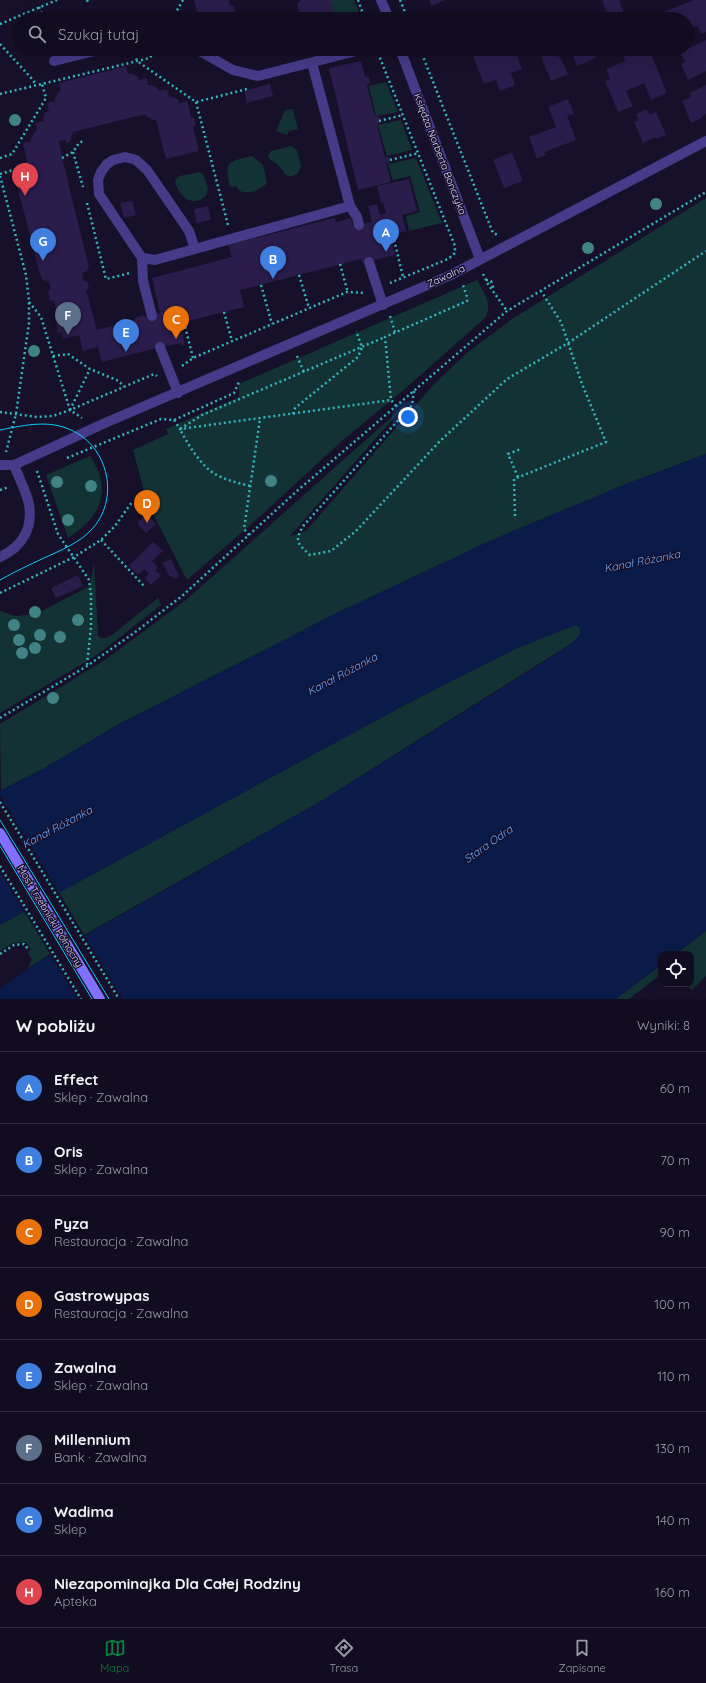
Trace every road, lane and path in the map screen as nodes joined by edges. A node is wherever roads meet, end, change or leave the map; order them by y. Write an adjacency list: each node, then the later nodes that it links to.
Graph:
1 (57, 0): 6 (path)
2 (183, 0): 9 (path)
3 (358, 0): 10 (path)
4 (381, 0): 11 (street)
5 (400, 0): 12 (path)
6 (39, 7): 7 (path); 8 (path)
7 (28, 12)
8 (41, 12)
9 (176, 12)
10 (362, 12)
11 (386, 12)
12 (405, 12)
13 (12, 19): 14 (path)
14 (0, 24)
15 (0, 44): 28 (path)
16 (74, 56): 24 (street)
17 (136, 56): 25 (path)
18 (151, 56): 25 (path)
19 (208, 56): 26 (street)
20 (338, 56): 26 (street)
21 (380, 56): 32 (path)
22 (403, 56): 54 (street, Księdza Norberta Bonczyka)
23 (423, 56): 50 (path)
24 (54, 61)
25 (137, 61): 27 (path); 31 (path)
26 (312, 63): 46 (street)
27 (42, 84): 28 (path); 38 (path)
28 (36, 85): 30 (path)
29 (254, 87): 31 (path)
30 (0, 94)
31 (196, 102): 49 (path)
32 (403, 115): 33 (path); 37 (path)
33 (379, 121)
34 (83, 141): 36 (path)
35 (706, 141): 54 (street, Zawalna)
36 (73, 152): 39 (path); 44 (path)
37 (419, 153): 40 (path); 59 (path)
38 (0, 158)
39 (62, 158)
40 (390, 160)
41 (14, 170): 42 (path)
42 (0, 175): 66 (path)
43 (706, 192): 64 (path)
44 (85, 195)
45 (87, 202): 57 (path)
46 (350, 206): 47 (street); 49 (street)
47 (359, 225)
48 (393, 235): 59 (path)
49 (231, 239): 51 (street)
50 (502, 240)
51 (195, 249): 53 (street); 53 (street)
52 (706, 251): 79 (path)
53 (142, 258): 57 (street)
54 (480, 259): 67 (street, Zawalna); 69 (path)
55 (369, 262): 67 (street)
56 (340, 264): 65 (path)
57 (142, 270): 71 (street)
58 (299, 275): 68 (path)
59 (403, 277): 61 (path)
60 (261, 284): 74 (path)
61 (386, 284)
62 (462, 284): 76 (path)
63 (371, 290): 65 (path)
64 (541, 291): 69 (path); 79 (path)
65 (348, 292): 68 (path)
66 (29, 301): 82 (path); 96 (path)
67 (382, 305): 91 (street, Zawalna)
68 (308, 308): 74 (path)
69 (507, 311): 90 (path)
70 (224, 312): 78 (path)
71 (152, 316)
72 (390, 316): 76 (path)
73 (184, 322): 83 (path)
74 (272, 324): 78 (path)
75 (356, 331): 80 (path)
76 (395, 332): 77 (path)
77 (385, 337): 80 (path); 92 (path)
78 (232, 341): 83 (path)
79 (568, 343): 90 (path); 107 (path)
80 (362, 346): 86 (path); 97 (path)
81 (160, 347): 87 (street)
82 (53, 356): 85 (path); 94 (path)
83 (193, 358): 87 (path)
84 (291, 359): 86 (path)
85 (90, 369): 89 (path); 94 (path)
86 (304, 372): 100 (path)
87 (170, 374): 89 (path); 91 (street)
88 (244, 379): 99 (path)
89 (124, 387): 94 (path)
90 (414, 391): 93 (path)
91 (178, 393): 105 (street, Zawalna)
92 (391, 400): 93 (path); 97 (path)
93 (396, 406): 111 (path)
94 (70, 410): 96 (path)
95 (0, 412): 96 (path)
96 (16, 414): 101 (path)
97 (293, 414): 98 (path)
98 (260, 419): 100 (path); 108 (path)
99 (174, 420): 100 (path); 103 (path)
100 (180, 429): 108 (path)
101 (7, 448)
102 (521, 449): 107 (path)
103 (89, 450)
104 (0, 465): 105 (street, Zawalna)
105 (14, 466): 113 (street)
106 (37, 471): 114 (path)
107 (518, 477): 110 (path)
108 (250, 486): 111 (path)
109 (132, 502): 112 (path)
110 (515, 516)
111 (249, 535): 117 (path)
112 (101, 540): 114 (path); 115 (path)
113 (0, 557)
114 (74, 557): 116 (path); 117 (path)
115 (144, 586)
116 (0, 594)
117 (87, 666): 118 (path)
118 (0, 718)
119 (0, 802): 126 (path)
120 (0, 833): 125 (street, Most Trzebnicki Północny)
121 (0, 866): 124 (path)
122 (28, 949): 123 (path)
123 (0, 954)
124 (81, 999)
125 (100, 999)
126 (119, 999)

